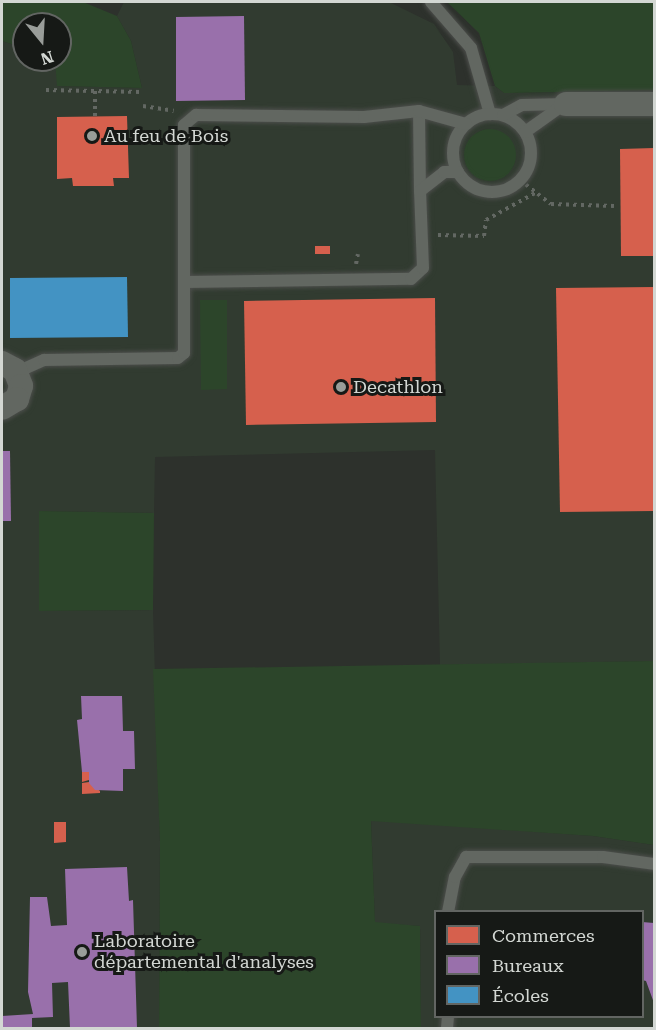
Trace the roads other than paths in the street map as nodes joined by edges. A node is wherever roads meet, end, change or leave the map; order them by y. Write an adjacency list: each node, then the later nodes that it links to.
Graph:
1 (431, 2): 5 (lane)
2 (566, 104): 3 (street); 6 (lane); 8 (lane)
3 (654, 104)
4 (419, 111): 7 (lane); 10 (lane); 11 (lane)
5 (490, 114): 6 (lane); 7 (lane)
6 (503, 115): 8 (lane)
7 (466, 124): 9 (lane)
8 (525, 132): 9 (lane)
9 (458, 172): 10 (lane)
10 (420, 191): 11 (lane)
11 (186, 282): 12 (lane)
12 (9, 368): 13 (street)
13 (2, 408)
14 (654, 864): 15 (lane)
15 (448, 910)

